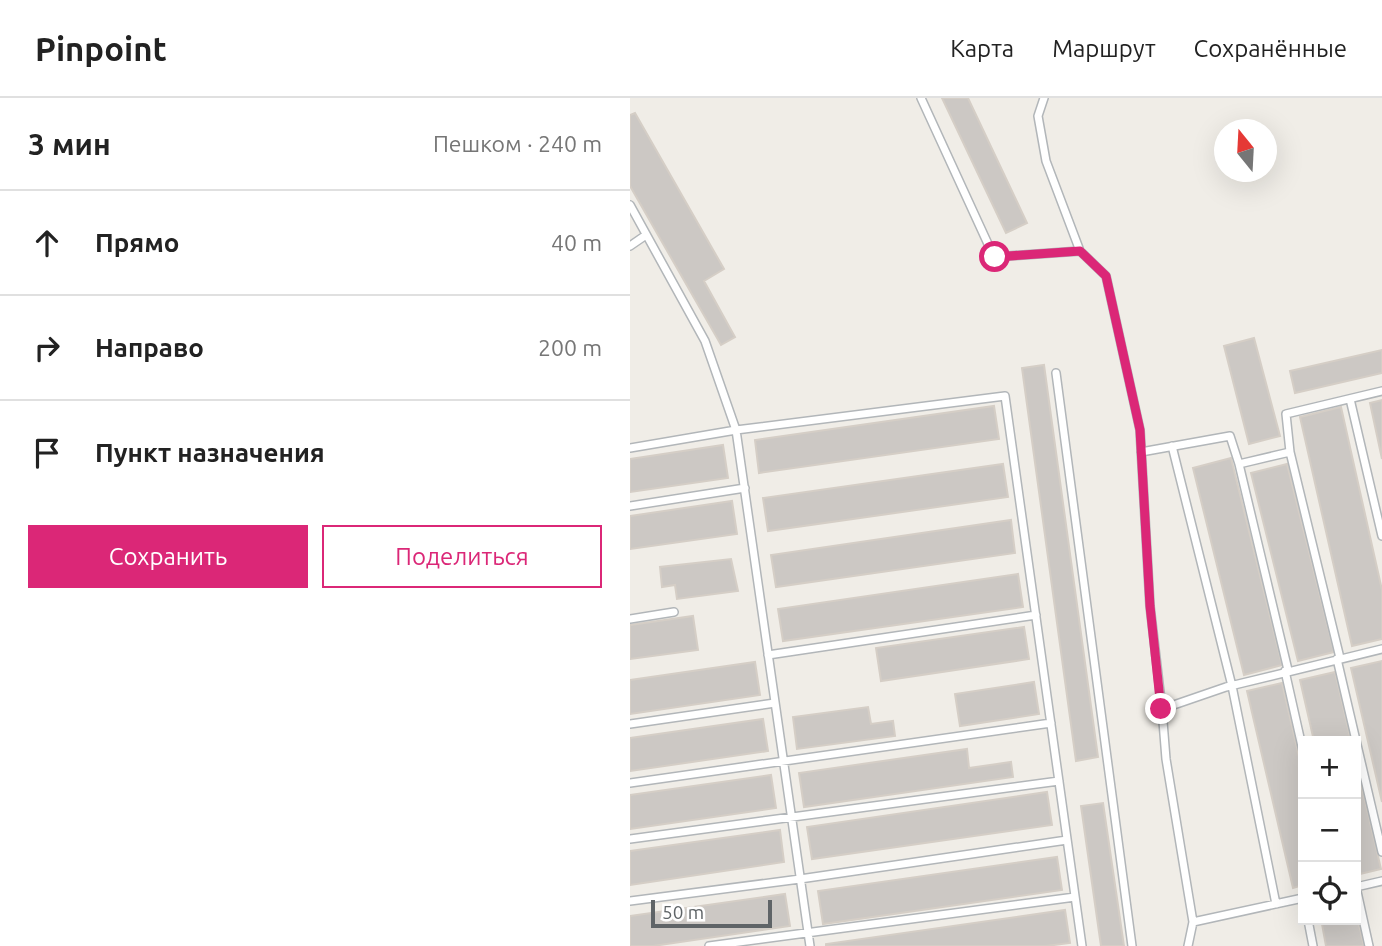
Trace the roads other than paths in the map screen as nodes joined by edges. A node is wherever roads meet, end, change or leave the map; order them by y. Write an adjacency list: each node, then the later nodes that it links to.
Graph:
1 (921, 98): 6 (lane)
2 (1044, 98): 6 (lane)
3 (630, 205): 4 (lane)
4 (646, 235): 5 (lane); 10 (lane)
5 (630, 246)
6 (1080, 251): 13 (lane)
7 (1056, 373): 51 (lane)
8 (1382, 391): 9 (lane)
9 (1350, 399): 14 (lane); 18 (lane)
10 (736, 430): 12 (lane); 16 (lane); 20 (lane)
11 (1172, 446): 13 (lane); 15 (lane); 26 (lane)
12 (630, 447)
13 (1141, 452): 28 (lane)
14 (1290, 452): 15 (lane); 24 (lane)
15 (1239, 464): 25 (lane)
16 (745, 488): 17 (lane); 23 (lane)
17 (630, 506)
18 (1382, 536)
19 (674, 612): 21 (lane)
20 (1036, 615): 23 (lane); 29 (lane)
21 (630, 619)
22 (1382, 649): 24 (lane)
23 (768, 655): 27 (lane)
24 (1339, 659): 25 (lane); 38 (lane)
25 (1286, 671): 26 (lane); 31 (lane)
26 (1232, 686): 28 (lane); 44 (lane)
27 (775, 703): 30 (lane); 32 (lane)
28 (1161, 709): 45 (lane)
29 (1051, 723): 32 (lane); 33 (lane)
30 (630, 724)
31 (1300, 736)
32 (784, 761): 34 (lane); 35 (lane)
33 (1059, 781): 35 (lane); 37 (lane)
34 (630, 783)
35 (792, 817): 36 (lane); 39 (lane)
36 (630, 839)
37 (1067, 840): 39 (lane); 41 (lane)
38 (1382, 852)
39 (800, 879): 43 (lane); 47 (lane)
40 (1382, 881): 54 (lane)
41 (1075, 897): 47 (lane); 50 (lane)
42 (1298, 900): 44 (lane)
43 (630, 901)
44 (1276, 904): 45 (lane)
45 (1193, 922): 52 (lane)
46 (1309, 925): 53 (lane)
47 (808, 932): 48 (lane); 49 (lane)
48 (709, 946)
49 (810, 946)
50 (1082, 946)
51 (1132, 946)
52 (1188, 946)
53 (1313, 946)
54 (1369, 946)

